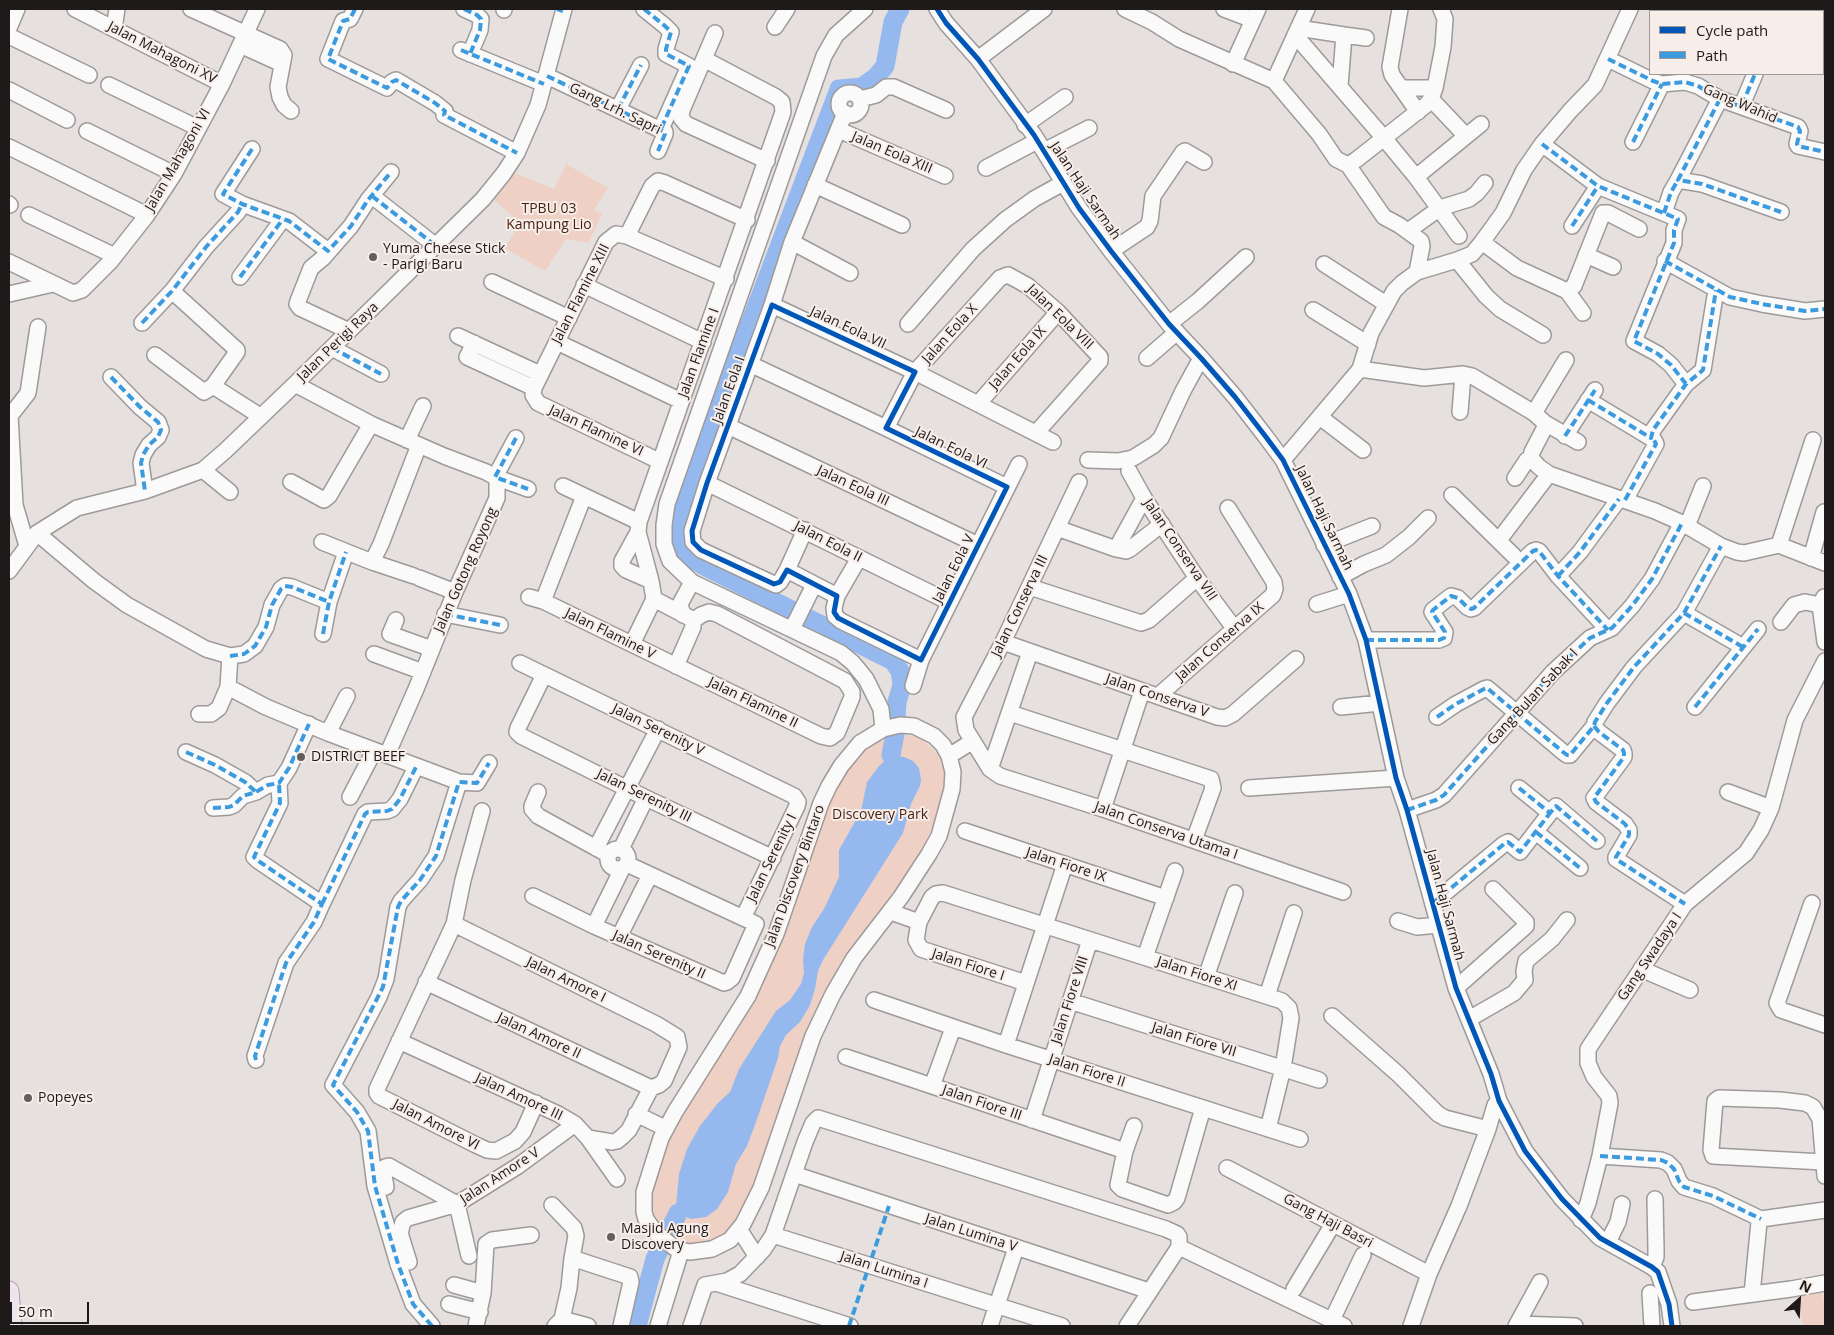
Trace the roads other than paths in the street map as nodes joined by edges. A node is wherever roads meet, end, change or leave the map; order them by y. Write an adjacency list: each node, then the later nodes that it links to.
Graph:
1 (18, 9): 23 (street)
2 (75, 9): 24 (street, Jalan Mahagoni XV)
3 (117, 9): 24 (street)
4 (191, 9): 30 (street)
5 (257, 9): 30 (street, Jalan Mahagoni VI)
6 (355, 9): 71 (street)
7 (464, 9): 38 (street, Gang Lrh. Sapri)
8 (561, 9): 38 (street, Jalan Perigi Raya)
9 (644, 9): 59 (street)
10 (787, 9): 22 (street)
11 (865, 9): 228 (street)
12 (937, 9): 32 (street, Jalan Haji Sarmah)
13 (1044, 9): 32 (street)
14 (1125, 9): 21 (street)
15 (1224, 9): 20 (street)
16 (1307, 9): 25 (street)
17 (1400, 9): 44 (street)
18 (1443, 9): 46 (street)
19 (1630, 9): 33 (street)
20 (1256, 14): 34 (street)
21 (1155, 16): 34 (street)
22 (775, 27)
23 (9, 28)
24 (114, 29): 40 (street, Jalan Mahagoni XV)
25 (1296, 31): 27 (street); 39 (street); 43 (street)
26 (715, 33): 31 (street)
27 (1344, 35): 29 (street); 43 (street)
28 (9, 36): 36 (street)
29 (1366, 38)
30 (242, 39): 40 (street, Jalan Mahagoni VI); 52 (street)
31 (704, 59): 72 (street, Jalan Flamine I); 72 (street)
32 (978, 59): 56 (street, Jalan Haji Sarmah)
33 (1608, 59): 41 (street, Gang Wahid); 65 (street)
34 (1233, 64): 39 (street)
35 (641, 65): 50 (street)
36 (88, 75)
37 (1755, 75): 49 (street)
38 (545, 80): 50 (street, Gang Lrh. Sapri); 71 (street, Jalan Perigi Raya)
39 (1274, 81): 74 (street)
40 (222, 84): 57 (street, Jalan Mahagoni VI)
41 (1662, 84): 48 (street, Gang Wahid); 64 (street)
42 (108, 85): 57 (street)
43 (1340, 86): 63 (street)
44 (1400, 88): 46 (street); 53 (street)
45 (9, 90): 54 (street)
46 (1433, 93): 53 (street); 62 (street)
47 (1065, 97): 56 (street)
48 (1720, 99): 49 (street, Gang Wahid); 80 (street)
49 (1742, 105): 70 (street, Gang Wahid)
50 (618, 109): 59 (street, Gang Lrh. Sapri)
51 (946, 110): 60 (street, Jalan Eola I)
52 (291, 111)
53 (1418, 112): 63 (street)
54 (67, 120)
55 (1481, 124): 62 (street)
56 (1025, 125): 66 (street, Jalan Haji Sarmah)
57 (198, 128): 77 (street, Jalan Mahagoni VI)
58 (1089, 128): 66 (street)
59 (661, 129): 69 (street, Gang Lrh. Sapri)
60 (839, 130): 78 (street, Jalan Eola XIII); 83 (street, Jalan Eola I)
61 (87, 131): 77 (street)
62 (1466, 136): 79 (street)
63 (1383, 137): 74 (street); 79 (street)
64 (1633, 142)
65 (1542, 144): 84 (street); 101 (street)
66 (1041, 146): 75 (street); 81 (street, Jalan Haji Sarmah)
67 (9, 147): 91 (street)
68 (252, 149): 86 (street)
69 (658, 151)
70 (1825, 152)
71 (517, 153): 102 (street, Jalan Perigi Raya)
72 (768, 161): 93 (street, Jalan Flamine I)
73 (1204, 162): 104 (street)
74 (1348, 165): 96 (street)
75 (986, 168)
76 (391, 172): 85 (street)
77 (174, 174): 91 (street, Jalan Mahagoni VI)
78 (945, 176)
79 (1416, 178): 87 (street)
80 (1678, 180): 88 (street); 89 (street)
81 (1063, 182): 104 (street, Jalan Haji Sarmah); 133 (street)
82 (1485, 183): 87 (street)
83 (815, 184): 94 (street); 100 (street, Jalan Eola I)
84 (1598, 186): 89 (street); 95 (street)
85 (372, 196): 102 (street); 103 (street)
86 (242, 204): 92 (street); 122 (street)
87 (1437, 205): 96 (street); 99 (street)
88 (1781, 212)
89 (1664, 213): 109 (street)
90 (29, 215): 106 (street)
91 (147, 215): 106 (street, Jalan Mahagoni VI)
92 (284, 218): 103 (street); 116 (street)
93 (747, 220): 98 (street, Jalan Flamine XIII); 117 (street, Jalan Flamine I)
94 (902, 225)
95 (1572, 226)
96 (1404, 228): 113 (street)
97 (1639, 229): 105 (street)
98 (627, 236): 117 (street); 120 (street, Jalan Flamine XIII)
99 (1459, 236)
100 (792, 242): 114 (street); 126 (street, Jalan Eola I)
101 (1482, 242): 108 (street); 123 (street)
102 (436, 246): 136 (street, Jalan Perigi Raya)
103 (328, 251): 136 (street)
104 (1111, 251): 135 (street, Jalan Haji Sarmah)
105 (1586, 255): 112 (street); 123 (street)
106 (115, 256): 119 (street, Jalan Mahagoni VI)
107 (1246, 257): 135 (street)
108 (1457, 260): 113 (street); 137 (street)
109 (1665, 261): 121 (street); 156 (street)
110 (9, 262): 119 (street)
111 (1324, 264): 125 (street)
112 (1613, 268)
113 (1417, 272): 125 (street)
114 (850, 273)
115 (1008, 275): 129 (street, Jalan Eola VIII); 150 (street, Jalan Eola X)
116 (240, 277)
117 (726, 280): 140 (street, Jalan Flamine I)
118 (492, 282): 131 (street)
119 (53, 284): 124 (street)
120 (584, 285): 131 (street, Jalan Flamine XIII); 140 (street)
121 (1716, 290): 127 (street); 156 (street)
122 (172, 291): 132 (street); 157 (street)
123 (1567, 291): 130 (street)
124 (9, 294)
125 (1386, 304): 142 (street)
126 (772, 305): 148 (street, Jalan Eola I); 150 (street, Jalan Eola VII)
127 (1825, 309)
128 (1313, 310): 142 (street)
129 (1058, 312): 160 (street, Jalan Eola IX); 169 (street, Jalan Eola VIII)
130 (1583, 313)
131 (569, 318): 139 (street, Jalan Flamine XIII)
132 (142, 323)
133 (908, 324)
134 (38, 327): 214 (street)
135 (1173, 328): 145 (street); 146 (street, Jalan Haji Sarmah)
136 (349, 331): 143 (street, Jalan Perigi Raya)
137 (1543, 335)
138 (458, 336): 141 (street)
139 (557, 342): 152 (street, Jalan Flamine XIII); 159 (street)
140 (703, 342): 159 (street, Jalan Flamine I)
141 (474, 343): 152 (street); 158 (street, Jalan Flamine VI)
142 (1368, 344): 149 (street)
143 (332, 348): 151 (street); 155 (street, Jalan Perigi Raya)
144 (155, 355): 157 (street)
145 (1147, 358)
146 (1201, 358): 177 (street); 178 (street, Jalan Haji Sarmah)
147 (1566, 360): 165 (street)
148 (750, 364): 167 (street, Jalan Eola I); 168 (street, Jalan Eola VI)
149 (1360, 369): 153 (street); 164 (street)
150 (915, 372): 160 (street, Jalan Eola VII); 168 (street, Jalan Eola X)
151 (381, 374)
152 (540, 374): 158 (street, Jalan Flamine XIII)
153 (1463, 374): 162 (street); 165 (street)
154 (111, 376): 193 (street)
155 (295, 384): 163 (street, Jalan Perigi Raya); 166 (street)
156 (1686, 384): 171 (street)
157 (212, 386): 163 (street)
158 (534, 393): 179 (street, Jalan Flamine VI)
159 (681, 401): 179 (street, Jalan Flamine I)
160 (978, 404): 169 (street, Jalan Eola VII)
161 (423, 406): 174 (street)
162 (1460, 412)
163 (260, 416): 181 (street, Jalan Perigi Raya)
164 (1320, 417): 175 (street); 178 (street)
165 (1539, 418): 171 (street); 176 (street)
166 (371, 424): 174 (street); 186 (street)
167 (728, 426): 188 (street, Jalan Eola I); 211 (street, Jalan Eola III)
168 (886, 428): 191 (street, Jalan Eola VI)
169 (1036, 433): 173 (street, Jalan Eola VII)
170 (516, 438): 184 (street)
171 (1650, 438): 198 (street)
172 (1813, 440): 213 (street)
173 (1053, 442)
174 (413, 443): 184 (street); 221 (street)
175 (1363, 450)
176 (1531, 458): 183 (street); 185 (street)
177 (1088, 460)
178 (1282, 460): 212 (street, Jalan Haji Sarmah)
179 (660, 461): 205 (street, Jalan Flamine I)
180 (1019, 464): 191 (street, Jalan Eola V)
181 (203, 470): 193 (street, Jalan Perigi Raya); 194 (street)
182 (1129, 471): 197 (street, Jalan Conserva VIII)
183 (1549, 474): 198 (street); 209 (street)
184 (495, 477): 192 (street); 231 (street, Jalan Gotong Royong)
185 (1515, 478)
186 (291, 482)
187 (1079, 482): 206 (street, Jalan Conserva III)
188 (707, 483): 207 (street, Jalan Eola II); 222 (street, Jalan Eola I)
189 (563, 486): 196 (street)
190 (1703, 486): 203 (street, Gang Bulan Sabak I)
191 (1007, 488): 211 (street, Jalan Eola V)
192 (528, 489)
193 (145, 491): 208 (street, Jalan Perigi Raya)
194 (230, 492)
195 (1452, 495): 209 (street)
196 (584, 496): 205 (street); 253 (street, Jalan Flamine V)
197 (1144, 498): 202 (street, Jalan Conserva VIII); 216 (street)
198 (1622, 500): 203 (street); 224 (street)
199 (1228, 508): 246 (street, Jalan Conserva IX)
200 (1824, 512): 220 (street)
201 (1428, 518): 225 (street)
202 (1162, 524): 216 (street); 226 (street, Jalan Conserva VIII)
203 (1684, 524): 215 (street); 248 (street, Gang Bulan Sabak I)
204 (1372, 526): 212 (street)
205 (638, 527): 227 (street); 227 (street, Jalan Flamine I)
206 (1058, 528): 216 (street); 230 (street, Jalan Conserva III)
207 (805, 530): 219 (street, Jalan Eola II); 222 (street)
208 (37, 533): 214 (street, Jalan Perigi Raya); 258 (street)
209 (1499, 540): 218 (street)
210 (322, 542): 217 (street)
211 (978, 545): 237 (street, Jalan Eola V)
212 (1324, 545): 225 (street, Jalan Haji Sarmah)
213 (1779, 545): 215 (street); 220 (street)
214 (28, 546): 223 (street, Jalan Perigi Raya)
215 (1721, 546): 240 (street)
216 (1116, 549)
217 (346, 552): 221 (street); 236 (street)
218 (1514, 556)
219 (858, 558): 233 (street); 237 (street, Jalan Eola II)
220 (1818, 560)
221 (372, 562): 231 (street)
222 (786, 570): 229 (street)
223 (9, 571)
224 (1558, 576): 248 (street); 250 (street)
225 (1340, 577): 232 (street, Jalan Haji Sarmah)
226 (1197, 578): 230 (street); 246 (street, Jalan Conserva VIII)
227 (651, 581): 234 (street)
228 (692, 582): 239 (street); 243 (street)
229 (814, 585): 233 (street); 243 (street)
230 (1030, 587): 251 (street, Jalan Conserva III)
231 (455, 592): 241 (street, Jalan Gotong Royong)
232 (1349, 594): 238 (street); 250 (street, Jalan Haji Sarmah)
233 (837, 596): 260 (street)
234 (654, 599): 239 (street); 253 (street)
235 (1823, 601): 244 (street); 252 (street)
236 (329, 602): 249 (street); 258 (street)
237 (949, 602): 260 (street, Jalan Eola V)
238 (1317, 604)
239 (681, 611): 263 (street); 263 (street, Jalan Flamine II)
240 (1684, 613): 254 (street); 279 (street)
241 (445, 614): 245 (street); 255 (street, Jalan Gotong Royong)
242 (396, 620): 255 (street)
243 (796, 621): 280 (street)
244 (1781, 622)
245 (500, 625)
246 (1234, 628): 270 (street, Jalan Conserva IX)
247 (1758, 628): 254 (street)
248 (1608, 630): 274 (street, Gang Bulan Sabak I)
249 (323, 634)
250 (1366, 640): 271 (street, Jalan Haji Sarmah)
251 (1003, 642): 256 (street, Jalan Conserva V); 283 (street, Jalan Conserva III)
252 (1825, 642)
253 (632, 644): 263 (street, Jalan Flamine V)
254 (1743, 647): 273 (street)
255 (432, 649): 264 (street, Jalan Gotong Royong)
256 (1030, 652): 268 (street, Jalan Conserva V); 275 (street)
257 (374, 654): 264 (street)
258 (230, 656): 267 (street)
259 (1296, 659): 270 (street, Jalan Conserva V)
260 (921, 660): 266 (street, Jalan Eola V)
261 (1825, 661): 304 (street, Gang Swadaya I)
262 (520, 663): 265 (street, Jalan Serenity V)
263 (676, 666)
264 (423, 672): 287 (street, Jalan Gotong Royong)
265 (544, 675): 281 (street, Jalan Serenity V); 294 (street, Jalan Serenity III)
266 (913, 686)
267 (228, 687): 276 (street); 278 (street)
268 (1142, 691): 270 (street, Jalan Conserva V); 284 (street)
269 (347, 696): 282 (street)
270 (1158, 696)
271 (1380, 703): 272 (street); 291 (street, Jalan Haji Sarmah)
272 (1341, 707)
273 (1695, 707)
274 (1516, 712): 277 (street); 279 (street); 306 (street, Gang Bulan Sabak I)
275 (1010, 713): 284 (street); 290 (street)
276 (199, 714)
277 (1437, 717)
278 (309, 724): 282 (street); 293 (street)
279 (1594, 726): 329 (street)
280 (887, 728): 285 (street, Jalan Discovery Bintaro); 340 (street, Jalan Discovery Bintaro)
281 (658, 729): 294 (street); 302 (street, Jalan Serenity V)
282 (328, 733): 287 (street)
283 (969, 736): 285 (street); 290 (street)
284 (1122, 750): 305 (street); 311 (street)
285 (946, 751): 324 (street)
286 (186, 752): 297 (street)
287 (381, 753): 289 (street); 300 (street, Jalan Gotong Royong)
288 (489, 763): 292 (street)
289 (416, 766): 292 (street); 328 (street)
290 (990, 769): 305 (street, Jalan Conserva Utama I)
291 (1396, 778): 295 (street); 306 (street, Jalan Haji Sarmah)
292 (459, 782): 425 (street)
293 (279, 783): 297 (street); 328 (street)
294 (626, 788): 301 (street, Jalan Serenity III); 313 (street)
295 (1249, 788)
296 (1519, 788): 308 (street)
297 (256, 792): 303 (street)
298 (538, 792): 313 (street)
299 (1728, 792): 304 (street)
300 (350, 797)
301 (646, 798): 313 (street); 314 (street, Jalan Serenity III)
302 (796, 798): 314 (street, Jalan Serenity I)
303 (213, 808)
304 (1771, 808): 329 (street, Gang Swadaya I)
305 (1103, 809): 311 (street, Jalan Conserva Utama I)
306 (1407, 810): 327 (street, Jalan Haji Sarmah)
307 (482, 811): 336 (street)
308 (1550, 813): 310 (street); 312 (street)
309 (965, 831): 315 (street, Jalan Fiore IX)
310 (1536, 832): 317 (street); 327 (street)
311 (1194, 840): 321 (street, Jalan Conserva Utama I)
312 (1597, 841)
313 (609, 851): 316 (street)
314 (773, 858): 334 (street, Jalan Serenity I)
315 (1065, 864): 325 (street, Jalan Fiore IX); 337 (street)
316 (624, 866): 319 (street, Jalan Serenity I); 339 (street)
317 (1580, 868)
318 (1175, 871): 325 (street)
319 (650, 875): 334 (street, Jalan Serenity I); 341 (street)
320 (1492, 889): 348 (street)
321 (1343, 892)
322 (1235, 893): 345 (street)
323 (533, 896): 339 (street, Jalan Serenity II)
324 (901, 898): 330 (street); 332 (street)
325 (1166, 898): 343 (street)
326 (1812, 902): 355 (street)
327 (1433, 903): 338 (street, Jalan Haji Sarmah)
328 (322, 904): 360 (street)
329 (1686, 904): 344 (street, Gang Swadaya I)
330 (891, 912): 332 (street); 393 (street)
331 (1294, 913): 350 (street)
332 (921, 916): 337 (street); 347 (street, Jalan Fiore I)
333 (1567, 920): 354 (street)
334 (749, 921): 340 (street, Jalan Serenity I); 341 (street, Jalan Serenity II)
335 (1398, 921): 338 (street)
336 (454, 924): 346 (street); 365 (street, Jalan Amore I)
337 (1044, 925): 342 (street, Jalan Fiore XI); 347 (street)
338 (1439, 925): 348 (street, Jalan Haji Sarmah)
339 (594, 926): 341 (street, Jalan Serenity II)
340 (776, 934): 373 (street, Jalan Discovery Bintaro)
341 (619, 937)
342 (1090, 940): 343 (street, Jalan Fiore XI); 352 (street, Jalan Fiore VIII)
343 (1145, 957): 345 (street, Jalan Fiore XI)
344 (1641, 969): 349 (street); 379 (street, Gang Swadaya I)
345 (1206, 977): 350 (street, Jalan Fiore XI)
346 (426, 982): 357 (street); 365 (street, Jalan Amore II)
347 (1026, 983): 358 (street)
348 (1456, 988): 354 (street, Jalan Haji Sarmah)
349 (1690, 990)
350 (1267, 996): 362 (street, Jalan Fiore XI)
351 (874, 1000): 356 (street, Jalan Fiore II)
352 (1070, 1001): 361 (street, Jalan Fiore VIII); 362 (street, Jalan Fiore VII)
353 (1332, 1016): 375 (street)
354 (1469, 1019): 366 (street, Jalan Haji Sarmah)
355 (1825, 1025)
356 (953, 1028): 358 (street, Jalan Fiore II); 364 (street, Jalan Fiore III)
357 (399, 1041): 367 (street, Jalan Amore III); 367 (street, Jalan Amore VI)
358 (1006, 1045): 361 (street, Jalan Fiore II)
359 (846, 1057): 364 (street, Jalan Fiore III)
360 (256, 1060)
361 (1051, 1060): 368 (street, Jalan Fiore II); 370 (street, Jalan Fiore III)
362 (1283, 1068): 363 (street, Jalan Fiore VII); 374 (street, Jalan Fiore XI)
363 (1319, 1080)
364 (932, 1086): 370 (street, Jalan Fiore III)
365 (651, 1088): 369 (street)
366 (1499, 1101): 375 (street); 391 (street, Jalan Haji Sarmah)
367 (536, 1104): 371 (street, Jalan Amore III)
368 (1202, 1108): 374 (street, Jalan Fiore II); 378 (street)
369 (636, 1114): 373 (street); 376 (street)
370 (1032, 1120): 378 (street, Jalan Fiore III)
371 (575, 1124): 376 (street, Jalan Amore III); 386 (street, Jalan Amore V)
372 (1134, 1126): 378 (street)
373 (665, 1128): 399 (street, Jalan Discovery Bintaro)
374 (1268, 1129): 377 (street, Jalan Fiore II)
375 (1488, 1129): 406 (street)
376 (588, 1138): 383 (street, Jalan Amore III)
377 (1300, 1140)
378 (1125, 1151)
379 (1600, 1156): 390 (street); 391 (street, Gang Swadaya I)
380 (1227, 1168): 392 (street, Gang Haji Basri)
381 (1824, 1169): 381 (street)
382 (794, 1174): 394 (street); 397 (street); 398 (street, Jalan Lumina V)
383 (617, 1179)
384 (386, 1187): 386 (street)
385 (1655, 1199): 405 (street)
386 (457, 1204): 401 (street); 404 (street, Jalan Amore V)
387 (552, 1204): 402 (street)
388 (1622, 1204): 396 (street)
389 (1825, 1210): 390 (street)
390 (1761, 1219): 416 (street)
391 (1581, 1220): 396 (street, Jalan Haji Sarmah)
392 (1333, 1224): 406 (street, Gang Haji Basri); 411 (street)
393 (736, 1233): 399 (street); 403 (street)
394 (773, 1234): 403 (street); 419 (street, Jalan Lumina I)
395 (531, 1235): 414 (street)
396 (1608, 1242): 405 (street, Jalan Haji Sarmah)
397 (1179, 1246): 413 (street); 422 (street)
398 (1016, 1248): 413 (street, Jalan Lumina V); 419 (street)
399 (676, 1249): 428 (street)
400 (1363, 1255): 422 (street)
401 (469, 1256)
402 (572, 1258): 421 (street); 427 (street)
403 (754, 1260): 409 (street)
404 (409, 1262)
405 (1652, 1267): 437 (street)
406 (1429, 1274): 434 (street)
407 (1540, 1282): 423 (street)
408 (1825, 1283): 416 (street)
409 (711, 1284): 429 (street); 430 (street)
410 (454, 1285): 414 (street)
411 (1294, 1289)
412 (9, 1291): 424 (main road)
413 (1149, 1291): 433 (street)
414 (483, 1293): 420 (street)
415 (1650, 1293): 436 (street)
416 (1752, 1294): 417 (street)
417 (1693, 1302)
418 (449, 1304): 420 (street)
419 (996, 1306): 431 (street); 432 (street, Jalan Lumina I)
420 (478, 1319)
421 (558, 1322): 426 (street)
422 (1338, 1323)
423 (1517, 1325): 435 (street)
424 (12, 1326)
425 (432, 1326)
426 (588, 1326)
427 (621, 1326)
428 (658, 1326)
429 (691, 1326)
430 (850, 1326)
431 (990, 1326)
432 (1062, 1326)
433 (1127, 1326)
434 (1411, 1326)
435 (1575, 1326)
436 (1652, 1326)
437 (1672, 1326)

